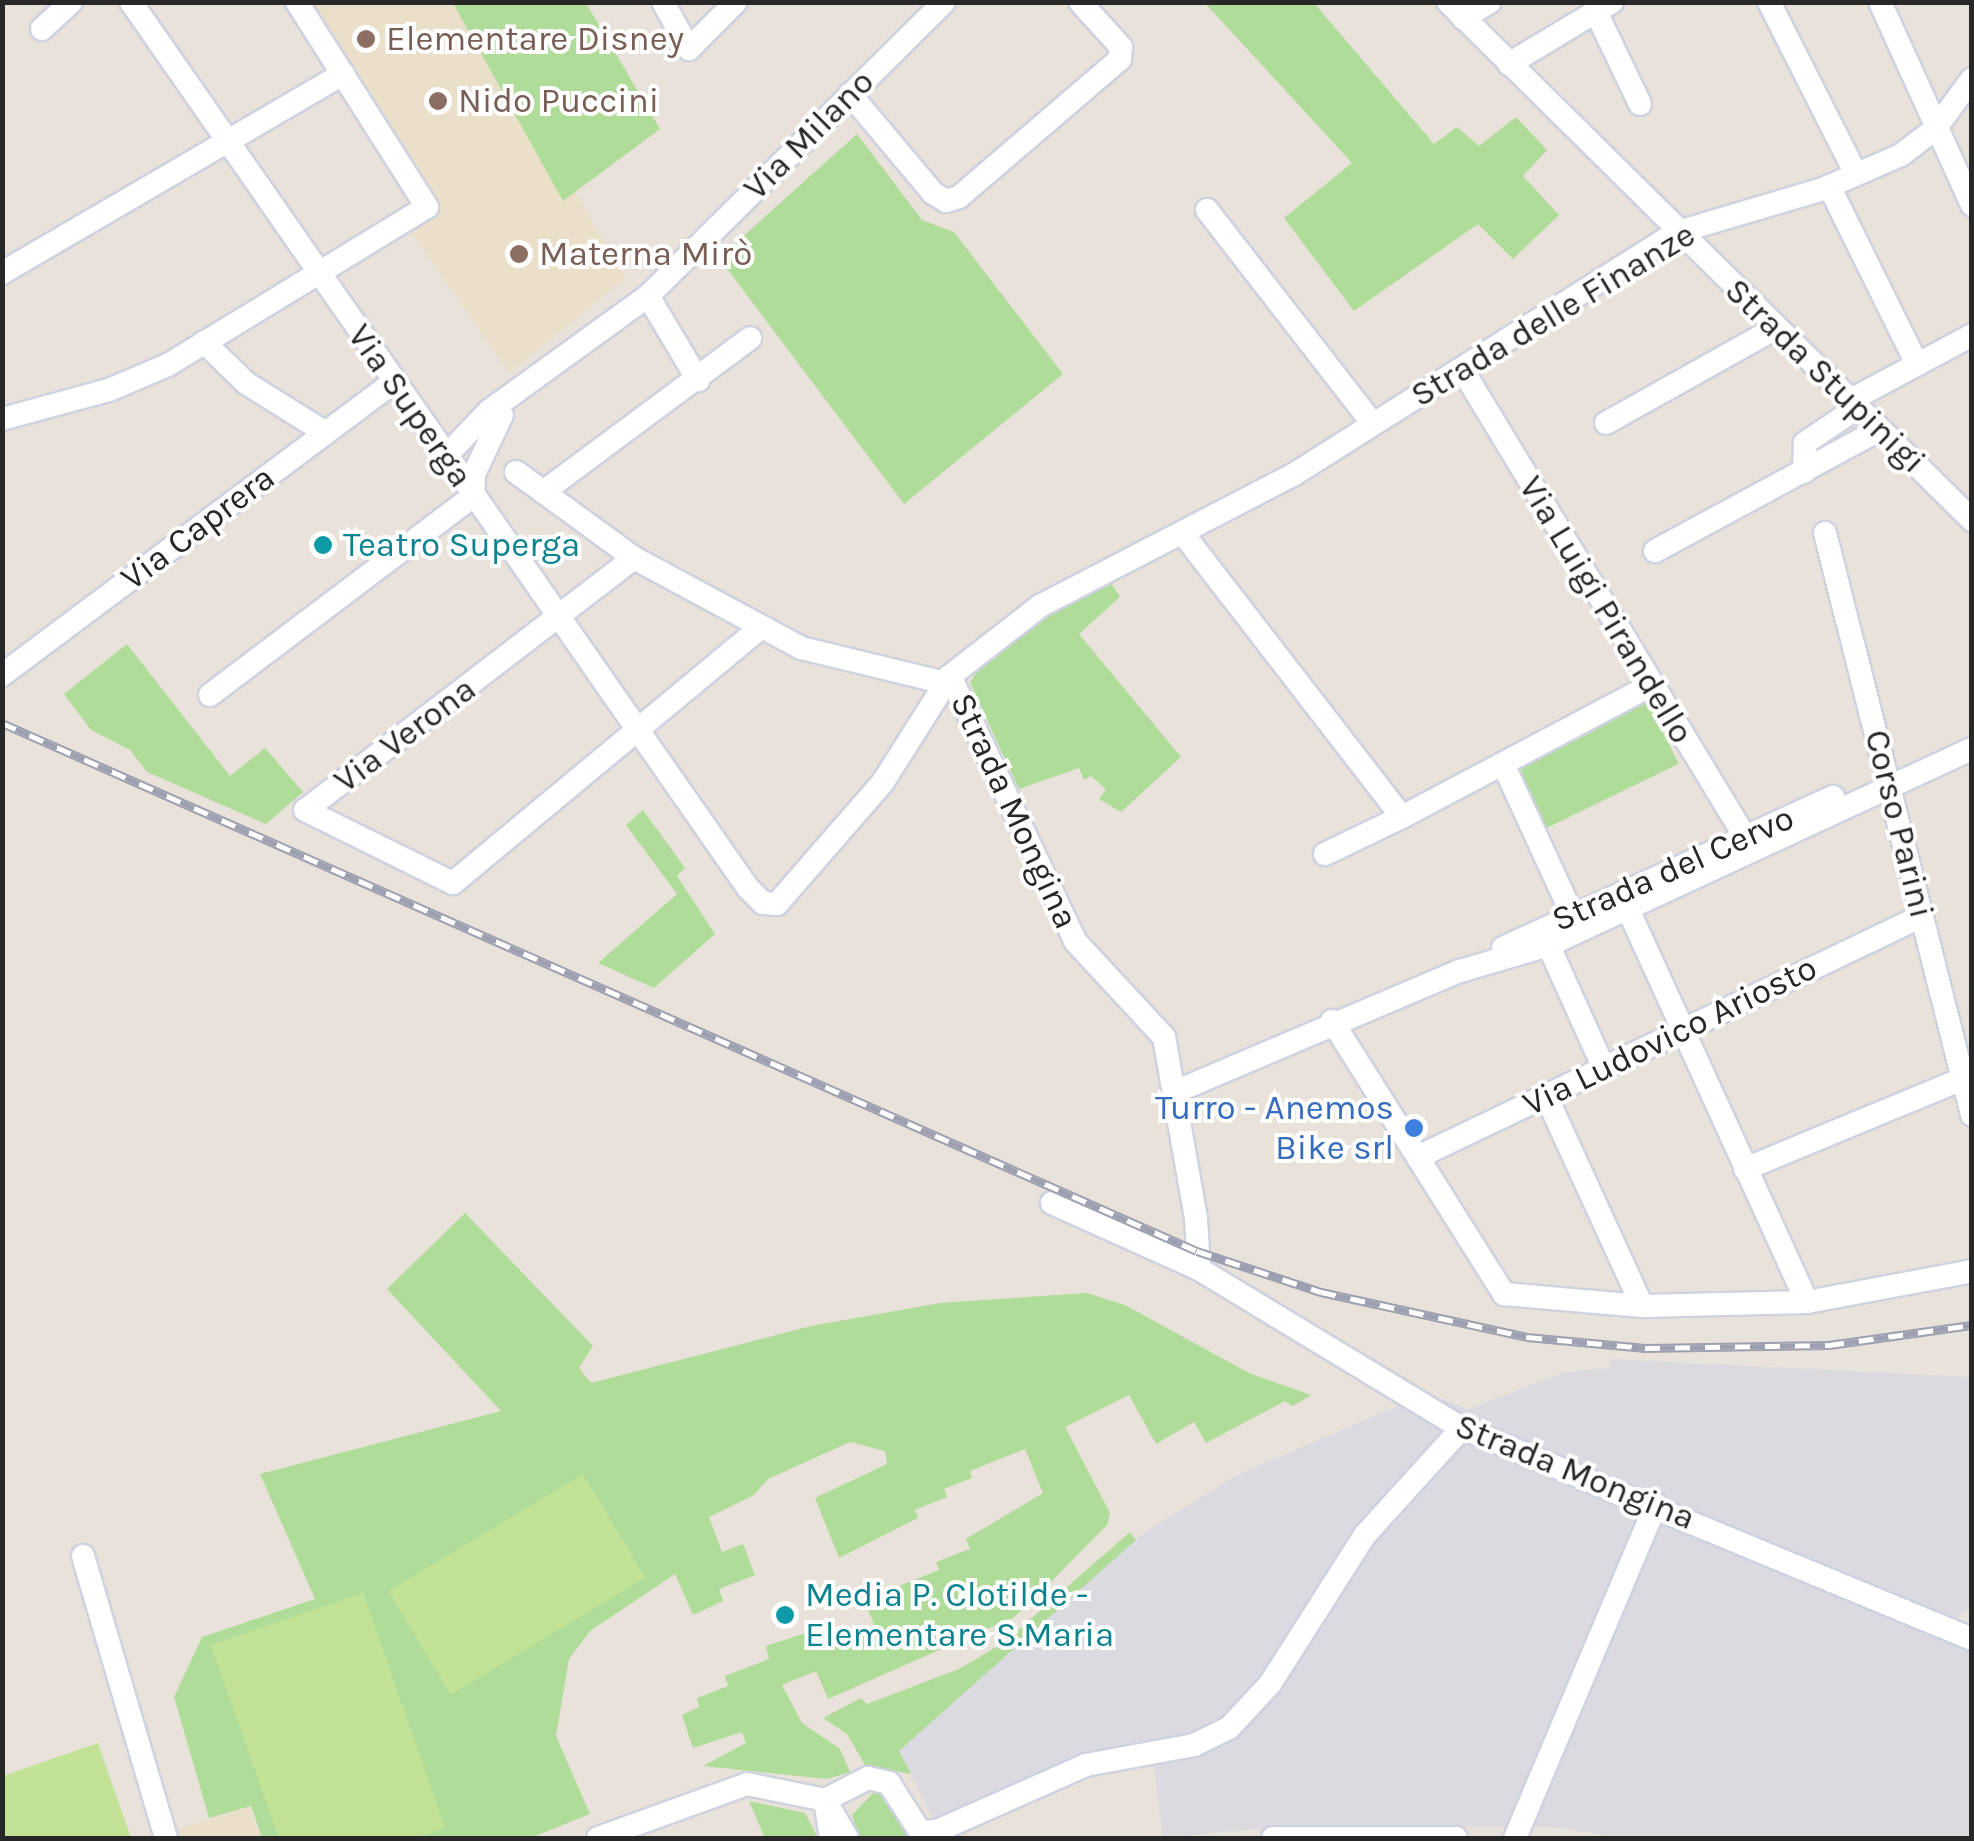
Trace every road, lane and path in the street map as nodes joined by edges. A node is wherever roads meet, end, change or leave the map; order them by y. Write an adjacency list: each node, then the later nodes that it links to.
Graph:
1 (71, 2): 13 (street)
2 (131, 2): 20 (street, Via Superga)
3 (297, 2): 15 (street)
4 (663, 2): 5 (street)
5 (736, 2)
6 (944, 2): 17 (street, Via Milano)
7 (1080, 2): 17 (street)
8 (1490, 2): 12 (street)
9 (1769, 2): 21 (street)
10 (1880, 2): 19 (street)
11 (1604, 7): 14 (street); 18 (street)
12 (1456, 10): 14 (street, Strada Stupinigi)
13 (42, 28)
14 (1509, 64): 25 (street, Strada Stupinigi)
15 (343, 74): 20 (street); 26 (street)
16 (1972, 79): 19 (street, Strada delle Finanze)
17 (850, 94): 28 (street, Via Milano)
18 (1640, 104)
19 (1935, 129): 21 (street, Strada delle Finanze); 23 (street)
20 (226, 143): 26 (street, Via Superga); 27 (street)
21 (1856, 174): 22 (street, Strada delle Finanze)
22 (1829, 186): 25 (street, Strada delle Finanze); 33 (street)
23 (1972, 205)
24 (1207, 210): 41 (street)
25 (1678, 232): 29 (street, Strada Stupinigi); 34 (street, Strada delle Finanze)
26 (317, 273): 32 (street); 37 (street, Via Superga)
27 (2, 274)
28 (648, 296): 35 (street); 36 (street, Via Milano)
29 (1776, 328): 38 (street, Strada Stupinigi); 42 (street)
30 (1972, 335): 33 (street)
31 (750, 338): 35 (street)
32 (204, 342): 40 (street); 46 (street)
33 (1917, 364): 38 (street)
34 (1462, 369): 41 (street, Strada delle Finanze); 61 (street, Via Luigi Pirandello)
35 (698, 380): 50 (street)
36 (535, 381): 39 (street, Via Milano); 43 (street, Via Milano)
37 (394, 382): 44 (street, Via Superga); 46 (street, Via Caprera)
38 (1853, 404): 45 (street, Strada Stupinigi); 49 (street)
39 (502, 415): 47 (street, Via Milano); 51 (street)
40 (2, 418)
41 (1373, 424): 54 (street, Strada delle Finanze)
42 (1606, 424)
43 (473, 427): 44 (street); 47 (street, Via Milano)
44 (428, 430): 47 (street, Via Superga)
45 (1879, 430): 49 (street); 52 (street, Strada Stupinigi)
46 (326, 433): 59 (street, Via Caprera)
47 (450, 463): 51 (street, Via Superga)
48 (516, 472): 50 (street)
49 (1804, 472): 55 (street)
50 (544, 492): 56 (street)
51 (472, 496): 57 (street, Via Superga); 62 (street)
52 (1972, 520)
53 (1825, 534): 66 (street, Corso Parini)
54 (1184, 535): 60 (street, Strada delle Finanze); 67 (street)
55 (1655, 551)
56 (634, 558): 57 (street, Via Verona); 58 (street)
57 (559, 618): 63 (street, Via Superga); 63 (street, Via Verona)
58 (761, 626): 60 (street); 63 (street)
59 (2, 675)
60 (948, 680): 71 (street, Strada delle Finanze); 79 (street, Strada Mongina)
61 (1649, 686): 65 (street); 68 (street, Via Luigi Pirandello)
62 (210, 695)
63 (639, 728): 71 (street, Via Superga)
64 (1972, 749): 66 (street, Strada del Cervo)
65 (1503, 764): 67 (street); 72 (street)
66 (1890, 786): 68 (street, Strada del Cervo); 73 (street, Corso Parini)
67 (1402, 817): 69 (street)
68 (1749, 843): 70 (street, Strada del Cervo)
69 (1325, 854)
70 (1624, 901): 72 (street, Strada del Cervo); 74 (street, Strada del Cervo); 76 (street)
71 (763, 903)
72 (1572, 914): 74 (street, Strada del Cervo)
73 (1922, 916): 76 (street, Via Ludovico Ariosto); 78 (street, Corso Parini)
74 (1545, 937): 75 (street, Strada del Cervo); 77 (street)
75 (1332, 1021): 79 (street, Strada del Cervo); 82 (street)
76 (1680, 1032): 77 (street, Via Ludovico Ariosto); 83 (street)
77 (1604, 1068): 80 (street, Via Ludovico Ariosto)
78 (1962, 1079): 81 (street, Corso Parini); 83 (street)
79 (1177, 1091): 85 (street, Strada Mongina)
80 (1546, 1096): 82 (street, Via Ludovico Ariosto); 88 (street)
81 (1972, 1115)
82 (1418, 1157): 88 (street)
83 (1745, 1169): 87 (street)
84 (1052, 1203): 85 (street, Strada Mongina)
85 (1198, 1268): 89 (street, Strada Mongina)
86 (1972, 1270): 87 (street)
87 (1808, 1302): 88 (street)
88 (1642, 1306)
89 (1462, 1428): 90 (street, Strada Mongina); 94 (street)
90 (1656, 1505): 92 (street, Strada Mongina); 102 (street)
91 (83, 1556): 96 (street)
92 (1972, 1639)
93 (825, 1800): 94 (street); 97 (street); 98 (street); 99 (street)
94 (922, 1835)
95 (1403, 1837): 100 (street); 101 (street)
96 (166, 1838)
97 (598, 1838)
98 (830, 1838)
99 (847, 1838)
100 (1273, 1838)
101 (1456, 1838)
102 (1515, 1838)

